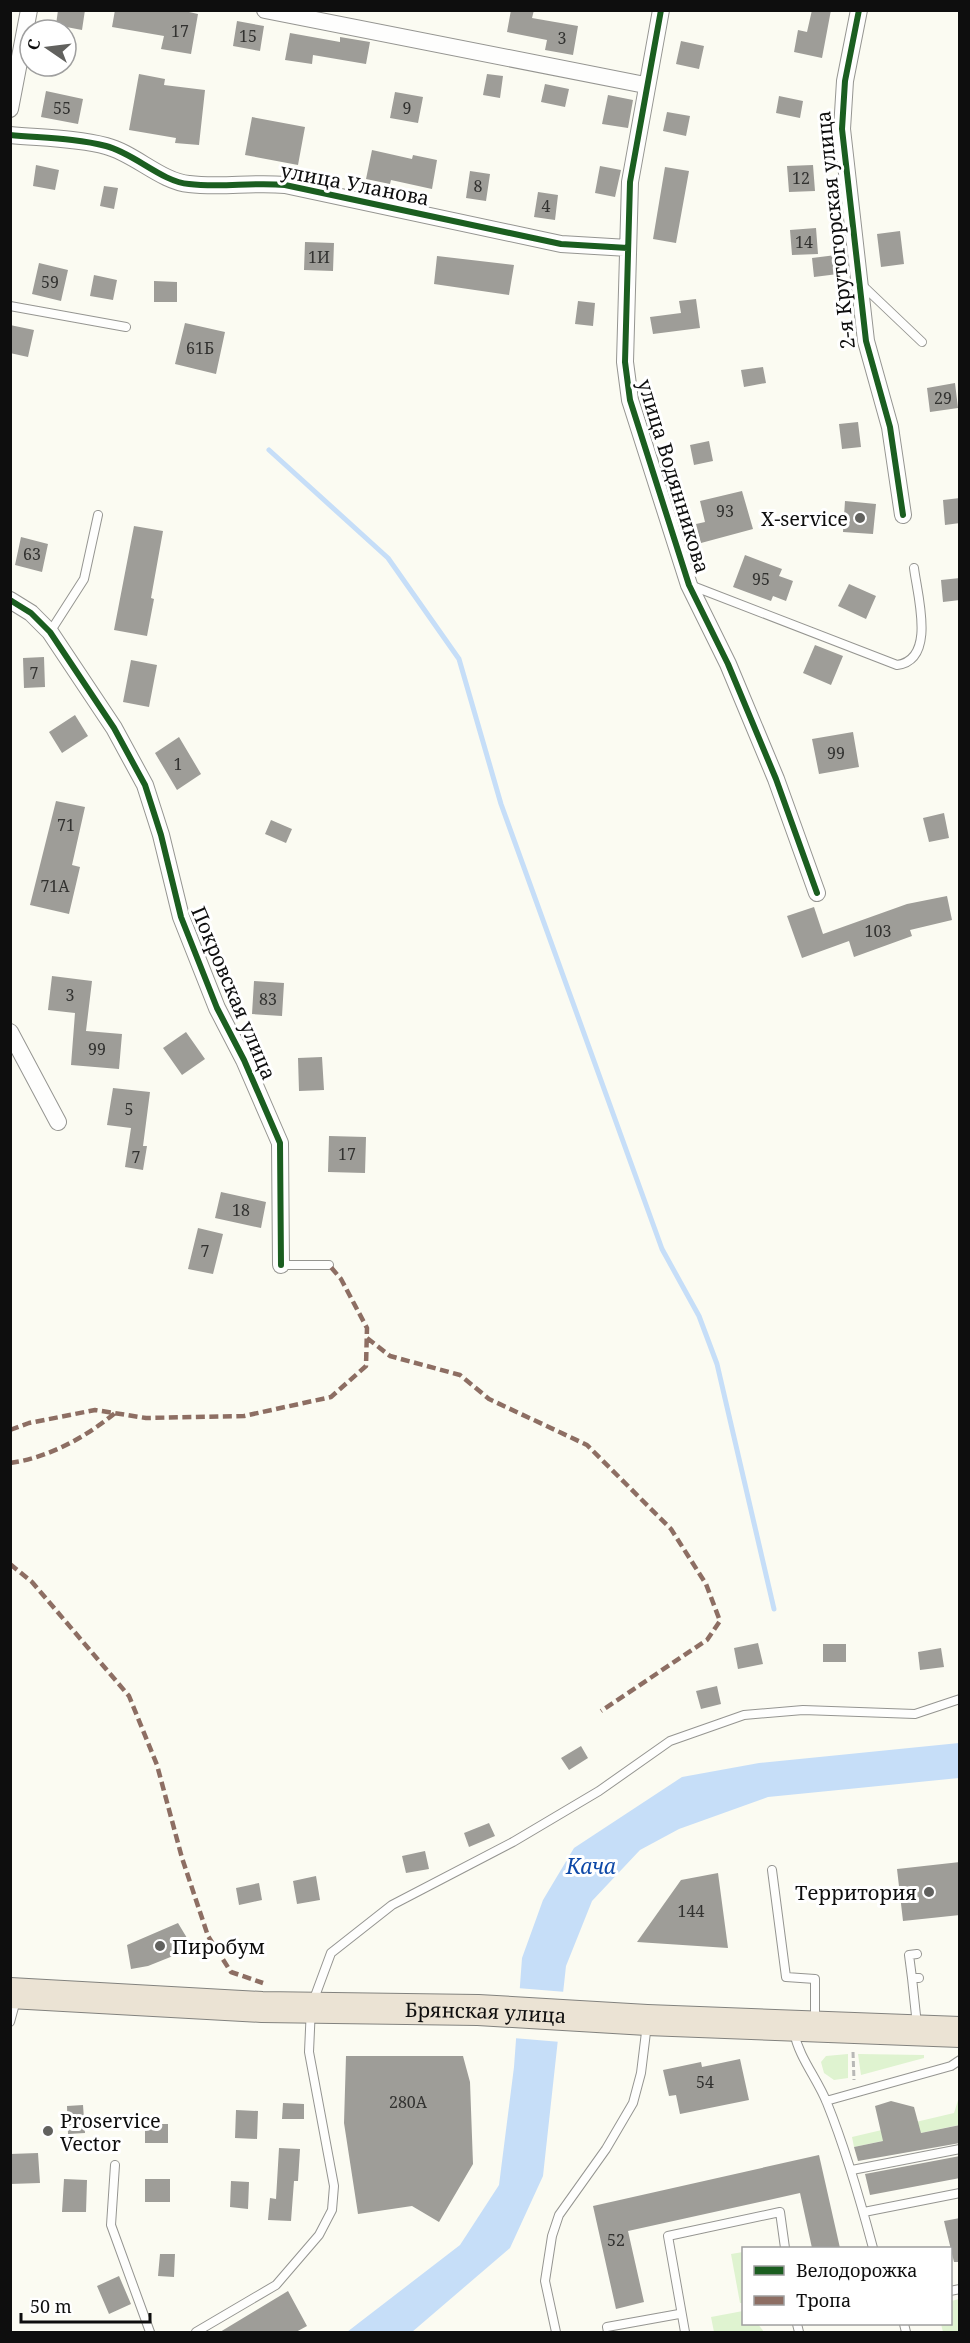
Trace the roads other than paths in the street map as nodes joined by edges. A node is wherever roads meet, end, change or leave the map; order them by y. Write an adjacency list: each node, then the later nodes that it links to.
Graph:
1 (29, 10): 6 (street)
2 (266, 10): 5 (street)
3 (661, 10): 5 (street, улица Водянникова)
4 (859, 10): 9 (street, 2-я Крутогорская улица)
5 (645, 85): 8 (street, улица Водянникова)
6 (10, 109)
7 (10, 135): 8 (street, улица Уланова)
8 (628, 248): 16 (street, улица Водянникова)
9 (859, 282): 12 (lane); 14 (street, 2-я Крутогорская улица)
10 (10, 306): 11 (lane)
11 (126, 327)
12 (922, 342)
13 (98, 515): 18 (lane)
14 (903, 515)
15 (914, 568): 16 (lane)
16 (689, 585): 19 (street, улица Водянникова)
17 (10, 600): 18 (street, Покровская улица)
18 (50, 633): 23 (street, Покровская улица)
19 (817, 893)
20 (12, 1040): 21 (street)
21 (58, 1122)
22 (329, 1265): 23 (lane)
23 (282, 1266)
24 (960, 1699): 28 (lane)
25 (772, 1870): 31 (lane)
26 (917, 1954): 32 (lane)
27 (14, 1993): 28 (highway, Брянская улица); 30 (lane)
28 (311, 2007): 29 (highway, Брянская улица); 45 (lane)
29 (647, 2020): 31 (highway, Брянская улица); 46 (lane)
30 (10, 2022)
31 (804, 2026): 32 (highway, Брянская улица); 35 (lane)
32 (918, 2032): 33 (highway, Брянская улица)
33 (960, 2032)
34 (960, 2060): 35 (lane)
35 (826, 2101): 38 (lane)
36 (960, 2149): 38 (lane)
37 (115, 2165): 44 (lane)
38 (852, 2170): 40 (lane)
39 (960, 2193): 40 (lane)
40 (864, 2212): 42 (lane)
41 (785, 2247): 43 (lane)
42 (873, 2247)
43 (679, 2314): 47 (lane); 48 (lane)
44 (150, 2332)
45 (196, 2332)
46 (555, 2332)
47 (608, 2332)
48 (685, 2332)

